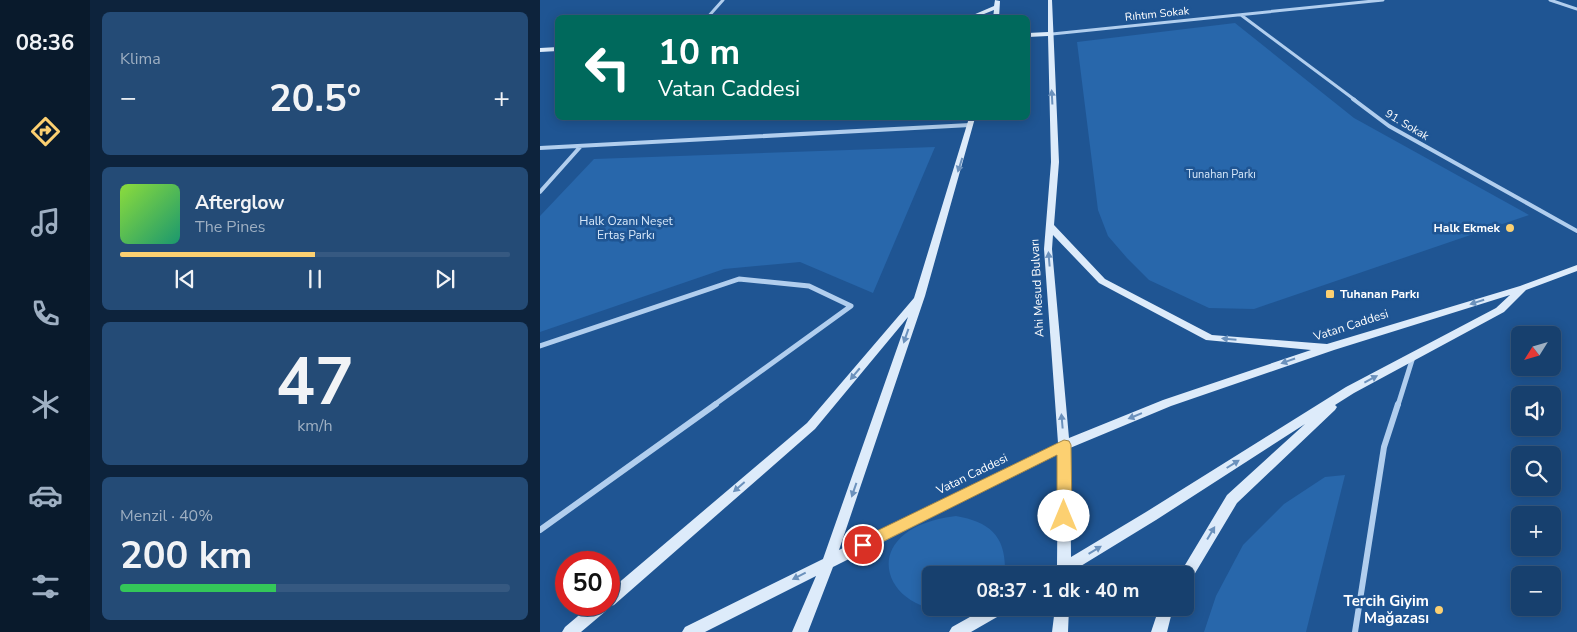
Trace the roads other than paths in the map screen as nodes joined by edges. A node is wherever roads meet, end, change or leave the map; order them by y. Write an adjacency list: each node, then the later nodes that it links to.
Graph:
1 (723, 0): 9 (street)
2 (998, 0): 6 (main road)
3 (1050, 0): 12 (main road, Ahi Mesud Bulvarı)
4 (1383, 0): 8 (street, Rıhtım Sokak)
5 (1550, 0): 7 (street)
6 (997, 7): 10 (main road); 11 (main road)
7 (1577, 10)
8 (1242, 14): 12 (street, Rıhtım Sokak); 21 (street, 91. Sokak)
9 (710, 15)
10 (976, 15)
11 (996, 15)
12 (1052, 34): 13 (main road); 20 (main road, Ahi Mesud Bulvarı, one-way to 12)
13 (1030, 35)
14 (555, 49): 15 (main road)
15 (540, 50)
16 (971, 121): 17 (street); 24 (main road, one-way to 24)
17 (581, 146): 18 (street); 19 (street)
18 (540, 148)
19 (540, 192)
20 (1050, 226): 26 (main road, one-way to 20); 29 (main road, Ahi Mesud Bulvarı, one-way to 20)
21 (1577, 231)
22 (1577, 268): 23 (main road, Vatan Caddesi)
23 (1523, 288): 26 (main road, Vatan Caddesi, one-way to 26); 27 (main road)
24 (920, 296): 31 (main road, one-way to 31); 35 (main road, one-way to 35)
25 (540, 346): 30 (street)
26 (1330, 347): 29 (main road, Vatan Caddesi, one-way to 29)
27 (1414, 356): 28 (main road, one-way to 27); 46 (street)
28 (1350, 390): 33 (main road, one-way to 28); 34 (main road, one-way to 28)
29 (1064, 445): 31 (main road, Vatan Caddesi); 32 (main road, Ahi Mesud Bulvarı)
30 (540, 530)
31 (830, 561): 41 (main road, Vatan Caddesi, one-way to 41); 42 (main road)
32 (1064, 566)
33 (1073, 566)
34 (1191, 566)
35 (620, 591)
36 (589, 616): 40 (main road)
37 (985, 616): 43 (main road)
38 (1061, 616): 44 (main road)
39 (1164, 616): 45 (main road)
40 (570, 632)
41 (690, 632)
42 (800, 632)
43 (958, 632)
44 (1060, 632)
45 (1159, 632)
46 (1355, 632)

